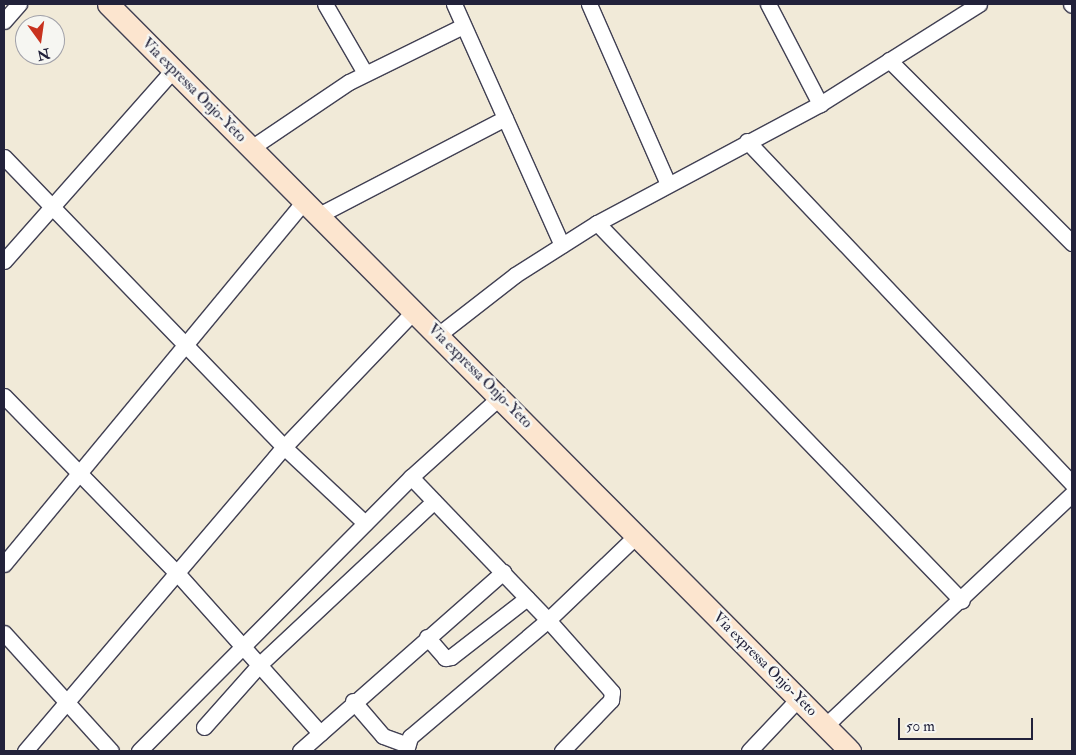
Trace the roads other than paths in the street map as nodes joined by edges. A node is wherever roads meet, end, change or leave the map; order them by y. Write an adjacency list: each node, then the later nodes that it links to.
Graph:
1 (19, 4): 8 (street)
2 (108, 4): 11 (main road, Via expressa Onjo-Yeto)
3 (325, 4): 12 (street)
4 (454, 4): 9 (street)
5 (589, 4): 18 (street)
6 (768, 4): 13 (street)
7 (978, 4): 10 (street)
8 (4, 21)
9 (464, 26): 12 (street); 14 (street)
10 (889, 60): 13 (street); 22 (street)
11 (175, 68): 16 (main road, Via expressa Onjo-Yeto); 19 (street)
12 (365, 73): 16 (street)
13 (820, 104): 15 (street)
14 (505, 118): 20 (street); 23 (street)
15 (747, 141): 18 (street); 33 (street)
16 (251, 148): 20 (main road, Via expressa Onjo-Yeto)
17 (4, 157): 19 (street)
18 (668, 184): 21 (street)
19 (53, 206): 24 (street); 27 (street)
20 (310, 209): 25 (main road, Via expressa Onjo-Yeto); 27 (street)
21 (597, 223): 23 (street); 42 (street)
22 (1072, 243)
23 (562, 245): 26 (street)
24 (4, 261)
25 (414, 311): 26 (main road, Via expressa Onjo-Yeto); 30 (street)
26 (438, 335): 29 (main road, Via expressa Onjo-Yeto)
27 (186, 343): 30 (street); 31 (street)
28 (4, 396): 31 (street)
29 (502, 396): 32 (street); 37 (main road, Via expressa Onjo-Yeto)
30 (284, 446): 36 (street); 40 (street)
31 (81, 470): 38 (street); 40 (street)
32 (411, 477): 35 (street); 36 (street)
33 (1072, 482)
34 (1072, 494): 42 (street)
35 (434, 501): 39 (street); 47 (street)
36 (365, 523): 46 (street)
37 (637, 535): 43 (street); 48 (main road, Via expressa Onjo-Yeto)
38 (4, 564)
39 (502, 572): 41 (street); 45 (street)
40 (177, 573): 46 (street); 49 (street)
41 (527, 598): 43 (street); 45 (street)
42 (962, 601): 51 (street)
43 (548, 620): 54 (street); 59 (street)
44 (4, 633): 49 (street)
45 (428, 637): 50 (street)
46 (243, 645): 47 (street); 57 (street)
47 (260, 664): 52 (street); 53 (street)
48 (799, 698): 51 (main road, Via expressa Onjo-Yeto); 60 (street)
49 (64, 702): 55 (street); 56 (street)
50 (353, 702): 53 (street); 54 (street)
51 (826, 725): 61 (main road, Via expressa Onjo-Yeto)
52 (204, 727)
53 (320, 733): 58 (street)
54 (405, 748)
55 (25, 751)
56 (111, 751)
57 (139, 751)
58 (300, 751)
59 (562, 751)
60 (749, 751)
61 (850, 751)

